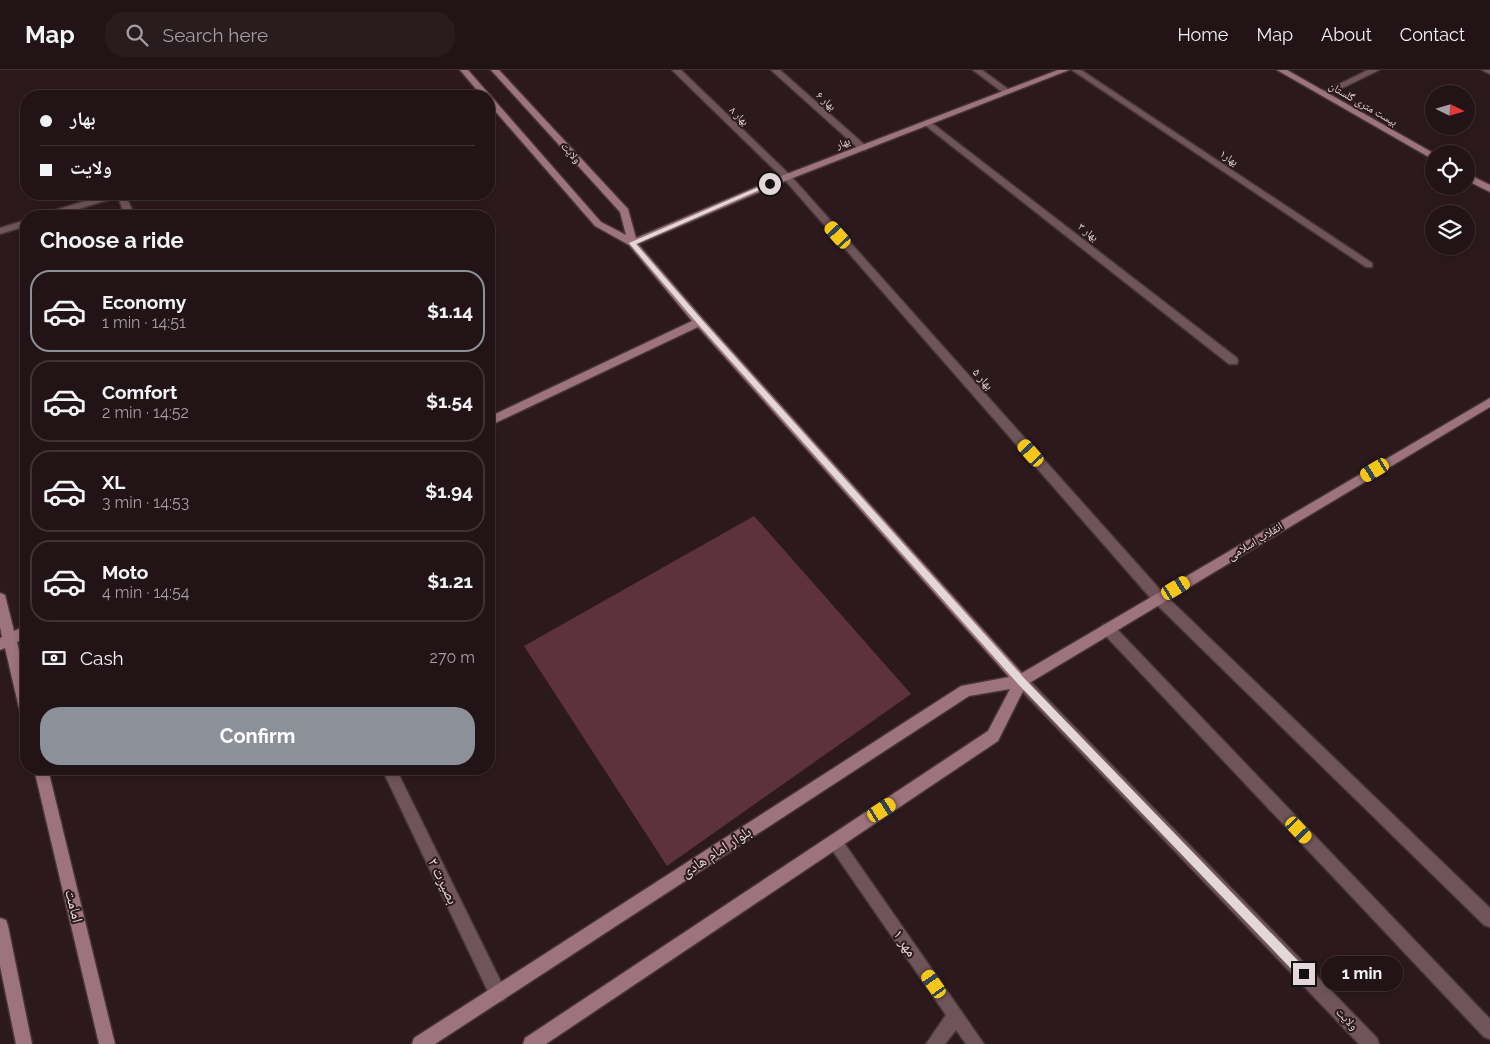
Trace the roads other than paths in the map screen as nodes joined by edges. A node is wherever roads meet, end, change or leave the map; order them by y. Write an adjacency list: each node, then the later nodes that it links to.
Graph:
1 (464, 70): 12 (street, ولایت)
2 (495, 70): 26 (street, ولایت)
3 (676, 70): 19 (street, بهار ۸)
4 (775, 70): 17 (street, بهار ۶)
5 (977, 70): 13 (street)
6 (1065, 70): 13 (street, بهار)
7 (1076, 70): 27 (street, بهار۱)
8 (1280, 70): 14 (street, بیست متری گلستان)
9 (1376, 70): 14 (street)
10 (1486, 70): 11 (street)
11 (1490, 72)
12 (481, 90)
13 (1008, 92): 16 (street, بهار)
14 (1323, 94): 18 (street, بیست متری گلستان)
15 (495, 106): 26 (street, ولایت)
16 (928, 123): 17 (street, بهار); 29 (street, بهار ۳)
17 (863, 148): 19 (street, بهار)
18 (1425, 152)
19 (787, 177): 26 (street, بهار); 32 (street, بهار ۵)
20 (1475, 181): 21 (street)
21 (1490, 189)
22 (99, 200): 23 (street)
23 (66, 210)
24 (20, 225): 25 (street)
25 (0, 231)
26 (632, 243): 28 (street, ولایت)
27 (1369, 264)
28 (699, 322): 31 (street); 37 (street, ولایت)
29 (1233, 361)
30 (1490, 402): 32 (street, انقلاب اسلامی)
31 (495, 419)
32 (1159, 598): 34 (street, انقلاب اسلامی); 42 (street, بهار ۵)
33 (0, 599): 36 (street)
34 (1108, 629): 37 (street, انقلاب اسلامی); 46 (street)
35 (20, 635): 36 (street)
36 (5, 642): 38 (street)
37 (1021, 681): 41 (street); 44 (street, بلوار امام هادی); 53 (street, ولایت)
38 (20, 689)
39 (42, 775): 48 (street, امامت)
40 (392, 775): 44 (street, بصیرت ۲)
41 (835, 842): 45 (street, مهر ۱); 50 (street)
42 (1490, 919)
43 (0, 926): 47 (street)
44 (498, 994): 49 (street, بلوار امام هادی)
45 (956, 1016): 51 (street); 52 (street, مهر ۱)
46 (1490, 1031)
47 (24, 1044)
48 (107, 1044)
49 (420, 1044)
50 (531, 1044)
51 (934, 1044)
52 (976, 1044)
53 (1371, 1044)

